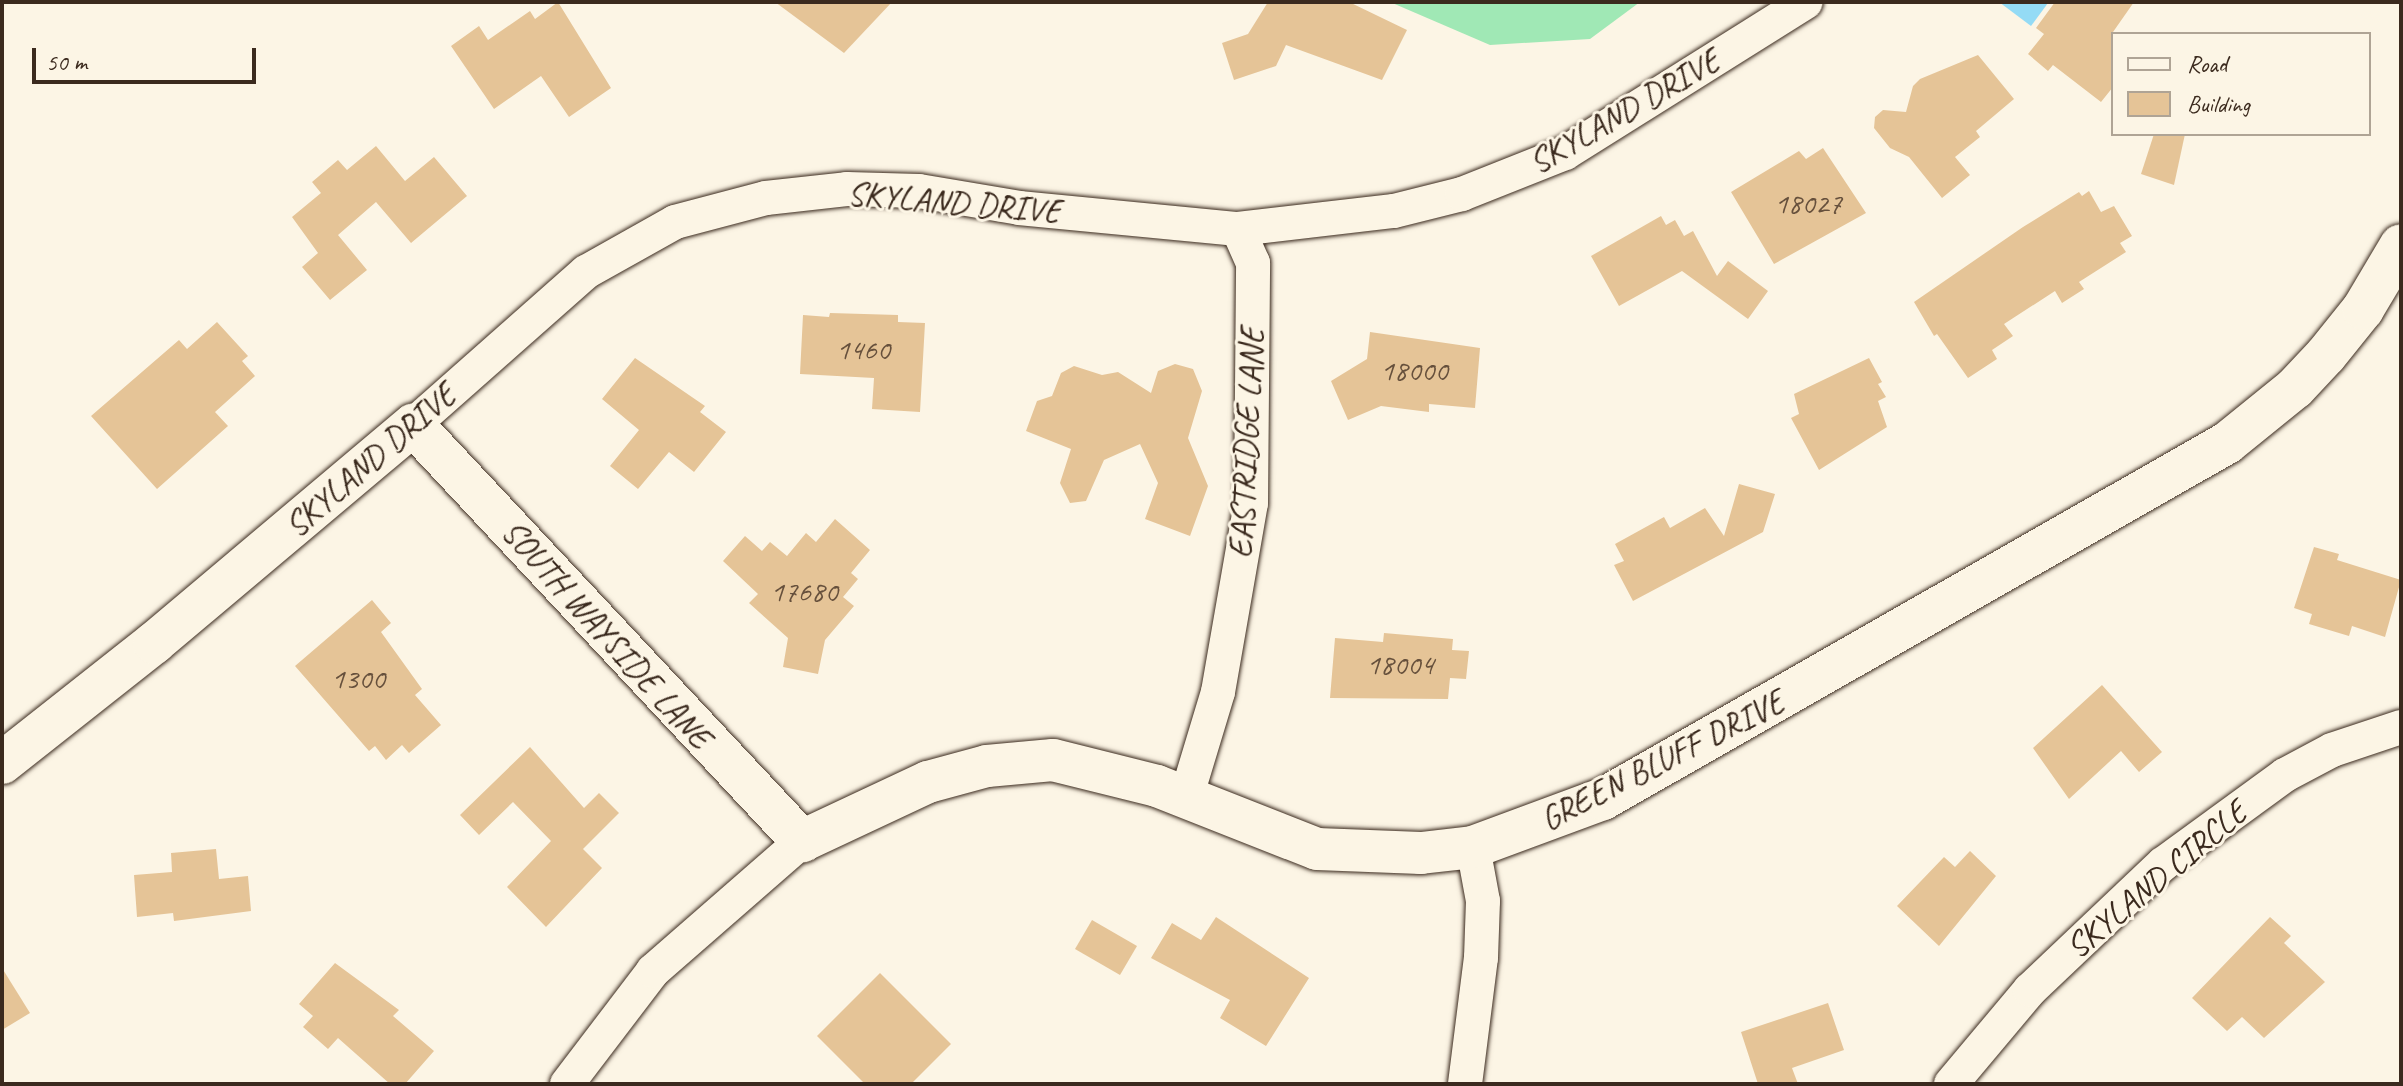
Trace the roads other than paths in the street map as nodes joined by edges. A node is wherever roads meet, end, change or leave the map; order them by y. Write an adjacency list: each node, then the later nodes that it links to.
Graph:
1 (1806, 2): 2 (street, SKYLAND DRIVE)
2 (1238, 229): 4 (street, SKYLAND DRIVE); 7 (street, EASTRIDGE LANE)
3 (2401, 245): 9 (street, GREEN BLUFF DRIVE)
4 (413, 425): 6 (street, SKYLAND DRIVE); 8 (street, SOUTH WAYSIDE LANE)
5 (2401, 727): 12 (street, SKYLAND CIRCLE)
6 (2, 763)
7 (1186, 798): 8 (street, GREEN BLUFF DRIVE); 9 (street, GREEN BLUFF DRIVE)
8 (802, 841): 10 (street, GREEN BLUFF DRIVE)
9 (1473, 847): 11 (street)
10 (567, 1084)
11 (1465, 1084)
12 (1951, 1084)

